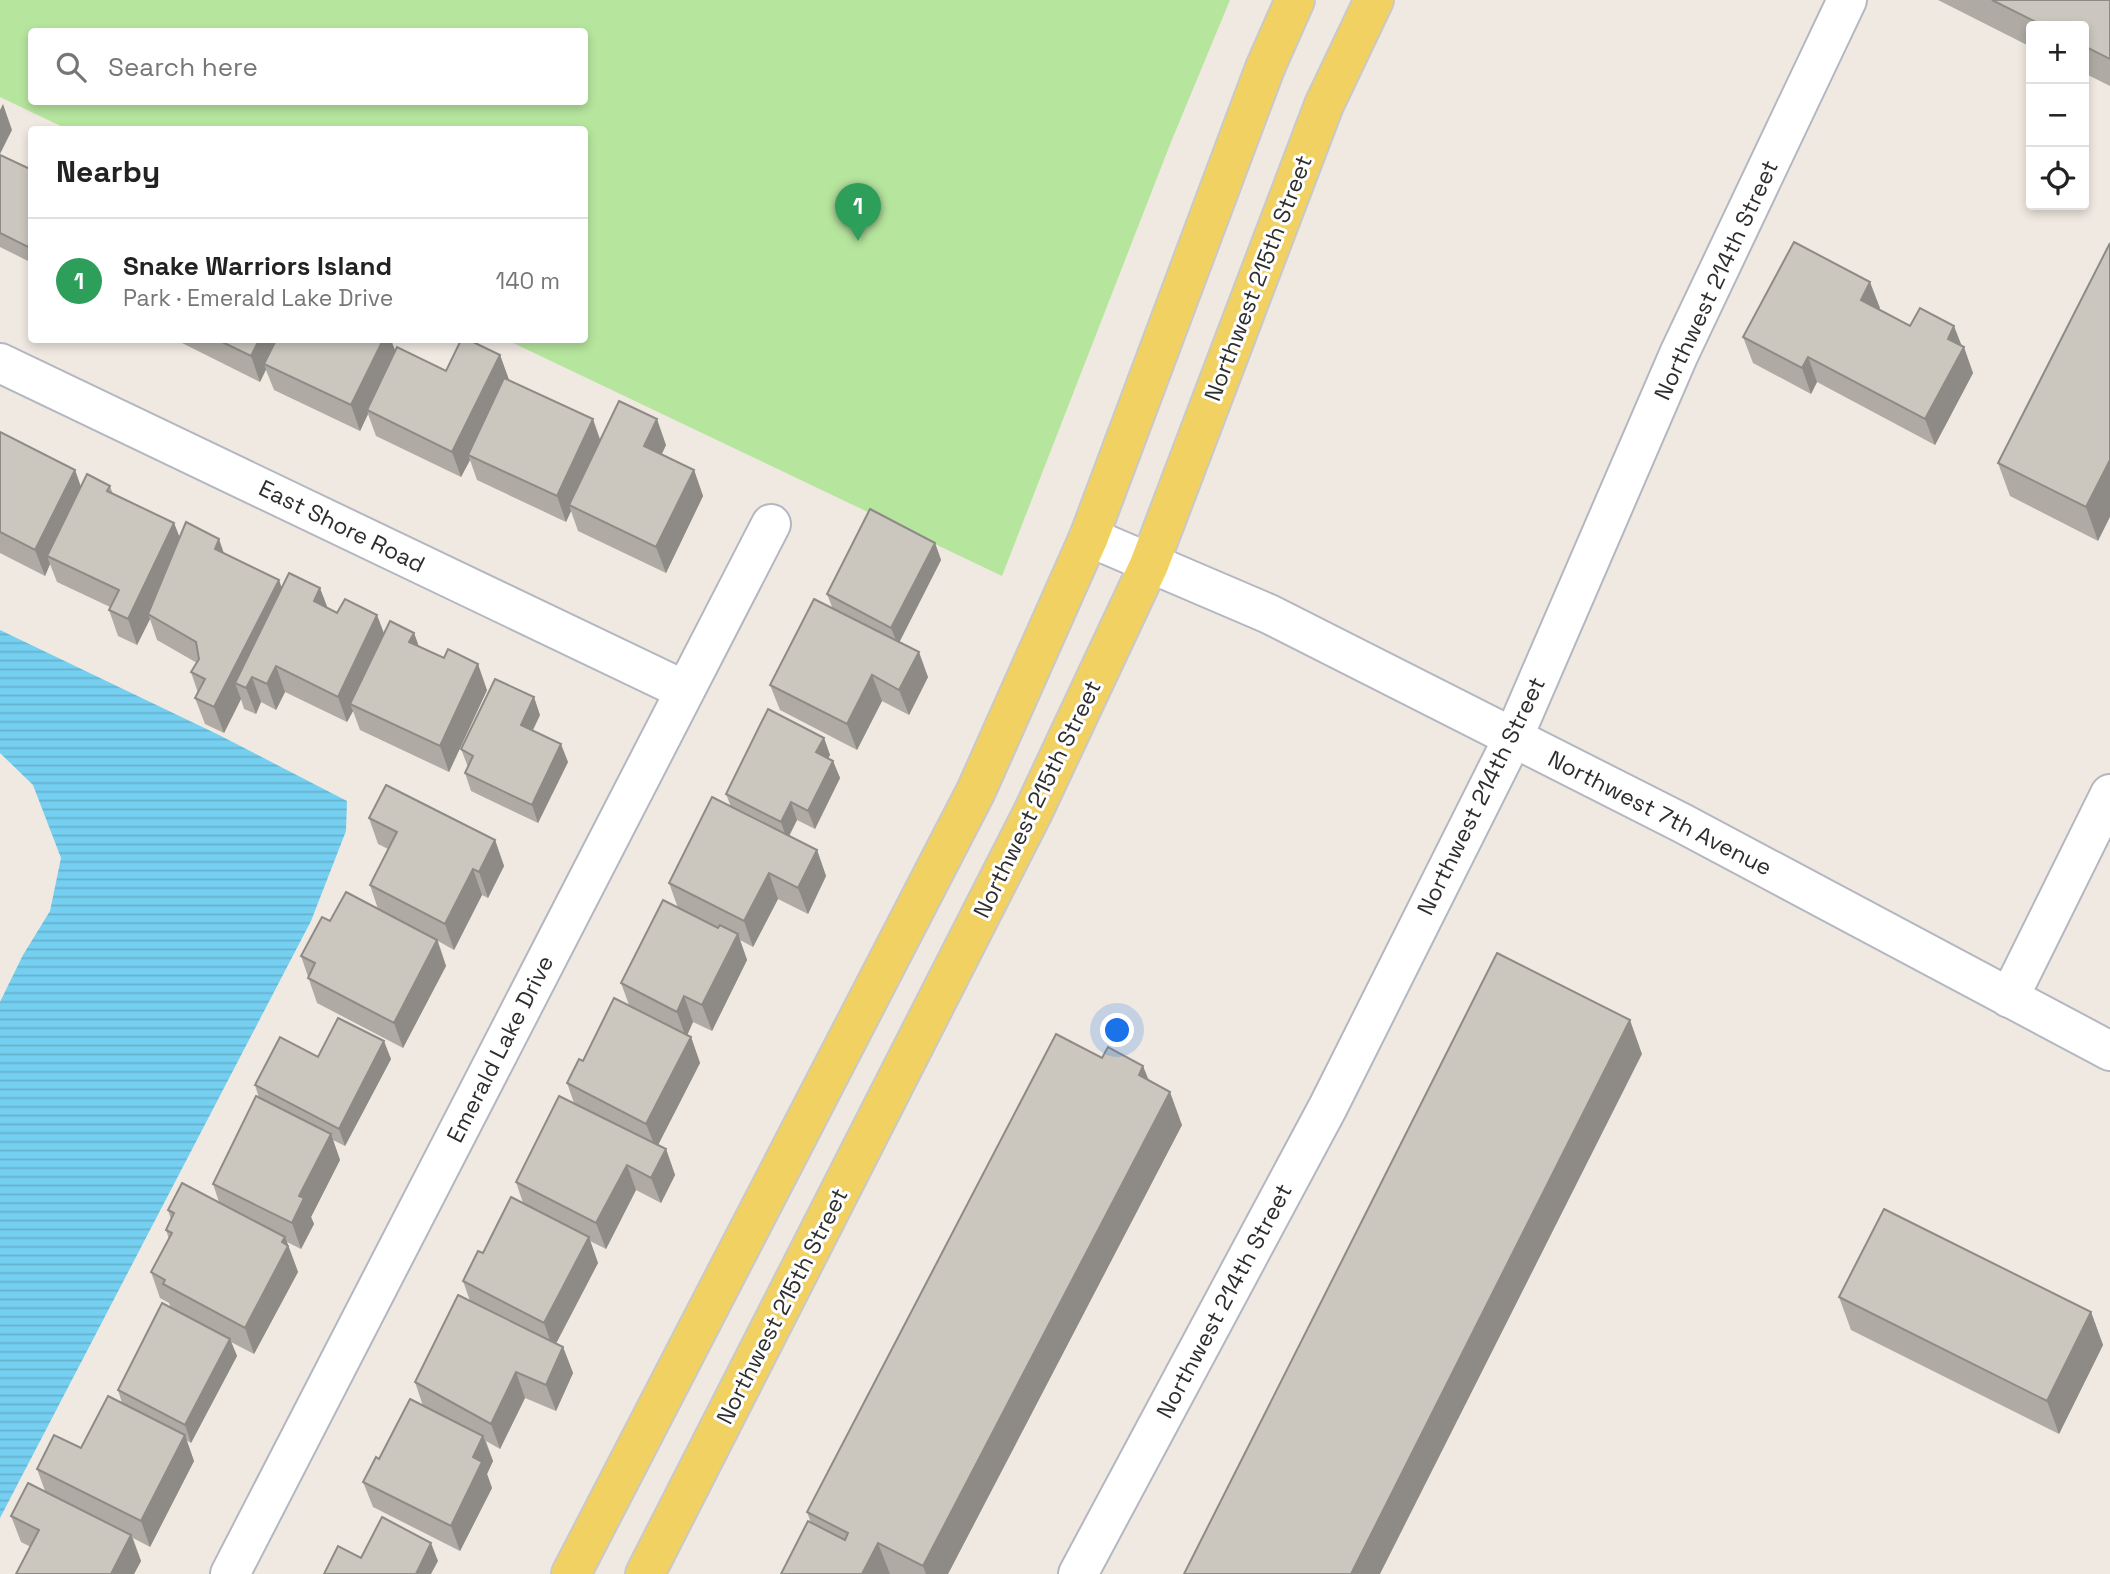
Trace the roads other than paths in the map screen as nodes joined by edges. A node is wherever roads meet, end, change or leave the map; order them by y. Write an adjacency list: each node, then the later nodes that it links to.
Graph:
1 (1295, 0): 6 (main road)
2 (1374, 0): 7 (main road, Northwest 215th Street)
3 (1847, 0): 9 (street, Northwest 214th Street)
4 (0, 363): 8 (street, East Shore Road)
5 (771, 524): 8 (street, Emerald Lake Drive)
6 (1089, 537): 7 (street, Northwest 7th Avenue); 14 (main road)
7 (1149, 565): 9 (street, Northwest 7th Avenue); 15 (main road, Northwest 215th Street)
8 (684, 690): 13 (street, Emerald Lake Drive)
9 (1513, 738): 11 (street, Northwest 7th Avenue); 16 (street, Northwest 214th Street)
10 (2110, 794): 11 (street)
11 (2009, 998): 12 (street, Northwest 7th Avenue)
12 (2110, 1051)
13 (230, 1574)
14 (571, 1574)
15 (645, 1574)
16 (1078, 1574)

